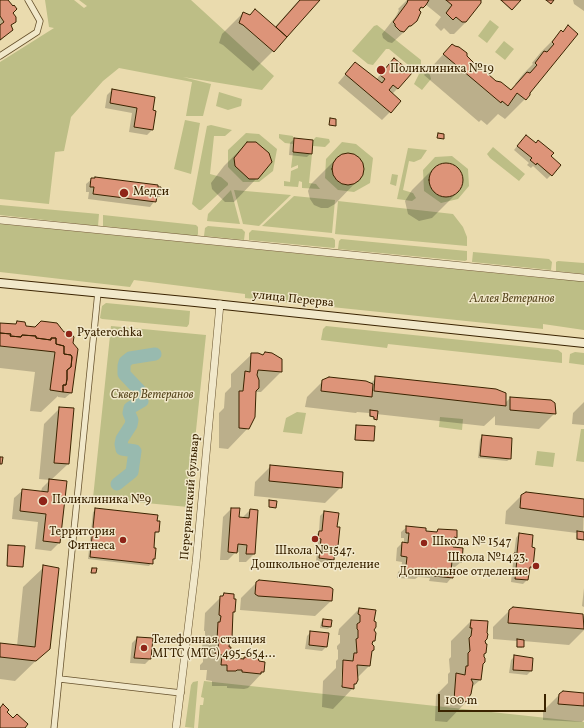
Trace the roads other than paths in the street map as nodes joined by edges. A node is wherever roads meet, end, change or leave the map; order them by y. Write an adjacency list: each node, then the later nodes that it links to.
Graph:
1 (28, 0): 2 (street)
2 (0, 56)
3 (0, 220): 4 (street)
4 (584, 278)
5 (0, 283): 6 (main road, улица Перерва)
6 (98, 292): 7 (main road, улица Перерва); 9 (street)
7 (220, 304): 8 (main road, улица Перерва); 10 (street, Перервинский бульвар)
8 (584, 343)
9 (60, 679): 10 (street); 11 (street)
10 (181, 692): 12 (street, Перервинский бульвар)
11 (54, 728)
12 (176, 728)

